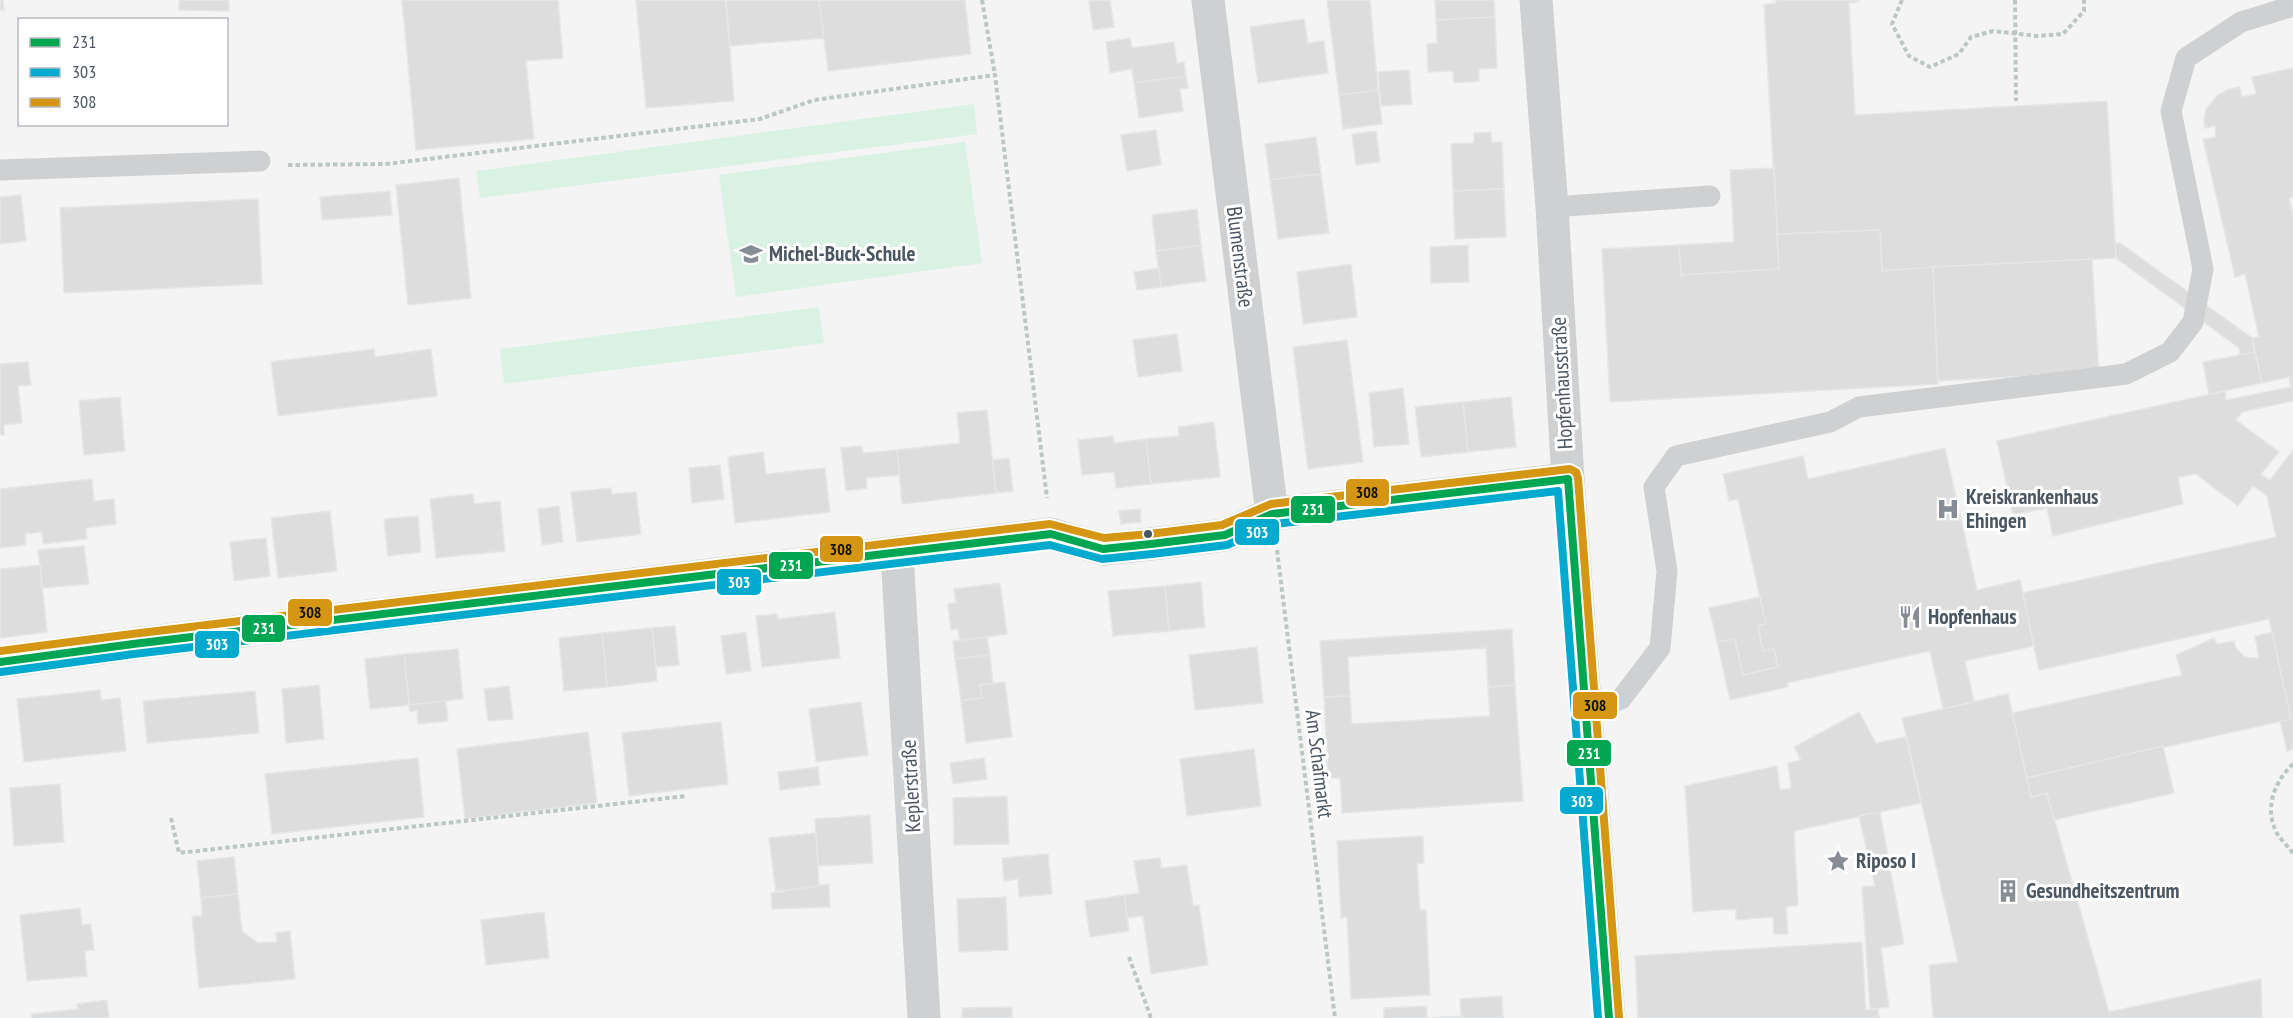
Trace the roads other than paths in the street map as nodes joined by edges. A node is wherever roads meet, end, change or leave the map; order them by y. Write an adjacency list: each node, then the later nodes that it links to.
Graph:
1 (1208, 0): 9 (street, Blumenstraße)
2 (1536, 0): 7 (street, Hopfenhausstraße)
3 (2293, 6): 12 (lane)
4 (260, 161): 5 (lane)
5 (0, 170)
6 (1710, 196): 7 (lane)
7 (1552, 207): 8 (street, Hopfenhausstraße)
8 (1568, 479): 9 (street); 12 (street, Hopfenhausstraße)
9 (1272, 514): 10 (street)
10 (897, 554): 11 (street); 13 (street, Keplerstraße)
11 (0, 662)
12 (1585, 712): 14 (street, Hopfenhausstraße)
13 (924, 1018)
14 (1609, 1018)

